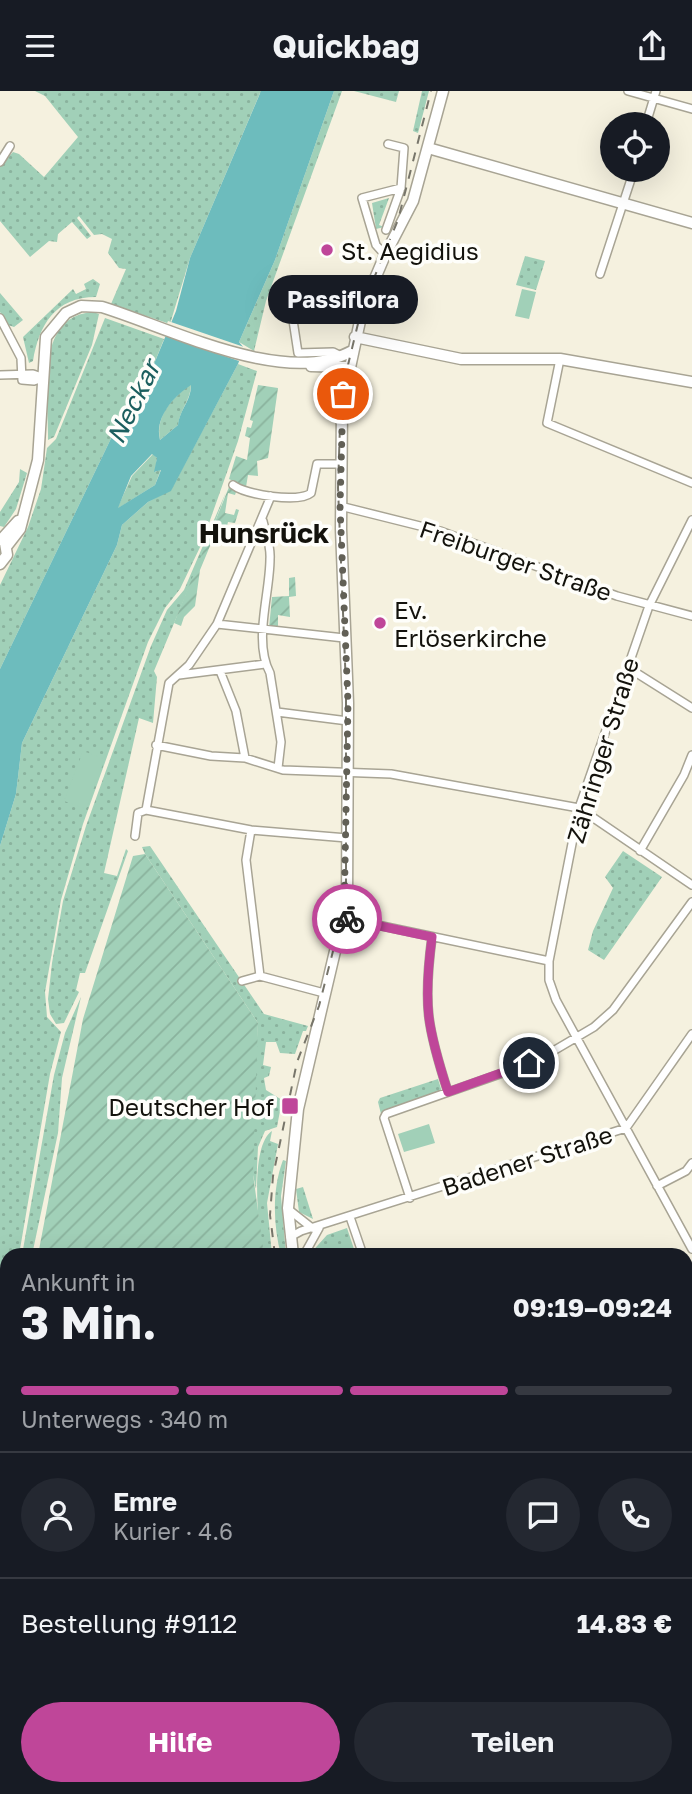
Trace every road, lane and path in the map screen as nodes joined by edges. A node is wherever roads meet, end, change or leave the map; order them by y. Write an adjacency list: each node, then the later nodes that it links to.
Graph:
1 (443, 91): 8 (main road)
2 (628, 91): 3 (street)
3 (655, 95): 4 (street); 5 (street)
4 (692, 109)
5 (650, 112)
6 (388, 145): 11 (street)
7 (10, 146): 9 (street)
8 (428, 148): 12 (main road); 15 (main road)
9 (0, 162)
10 (630, 182): 12 (street)
11 (401, 188): 14 (street); 15 (street)
12 (624, 203): 13 (main road); 17 (street)
13 (692, 223)
14 (373, 233): 15 (street); 16 (street)
15 (390, 233): 16 (main road)
16 (385, 255): 20 (main road)
17 (600, 274)
18 (292, 307): 24 (street)
19 (0, 318): 28 (street)
20 (355, 337): 21 (main road); 22 (main road)
21 (376, 342): 22 (main road); 23 (main road)
22 (348, 354): 24 (main road); 25 (main road)
23 (560, 359): 29 (main road); 33 (street)
24 (329, 361): 25 (main road); 25 (main road); 27 (main road)
25 (346, 374): 31 (main road)
26 (0, 376): 28 (street)
27 (43, 377): 28 (street); 39 (main road)
28 (22, 378)
29 (692, 382)
30 (324, 392): 31 (street)
31 (343, 394): 32 (main road)
32 (340, 464): 35 (street); 36 (main road)
33 (692, 483)
34 (233, 485): 35 (street)
35 (271, 496): 37 (street)
36 (340, 506): 41 (street, Freiburger Straße); 45 (main road)
37 (263, 520): 43 (street); 44 (street)
38 (692, 520): 41 (street, Zähringer Straße)
39 (3, 542): 40 (main road)
40 (0, 564)
41 (649, 606): 42 (street, Freiburger Straße); 47 (street, Zähringer Straße)
42 (692, 616)
43 (217, 624): 44 (street); 49 (street)
44 (264, 630): 45 (street); 46 (street)
45 (344, 638): 52 (main road)
46 (265, 664): 48 (street); 51 (street)
47 (627, 667): 50 (street); 58 (street, Zähringer Straße)
48 (220, 671): 49 (street); 55 (street)
49 (179, 675): 53 (street)
50 (692, 708)
51 (278, 712): 52 (street); 56 (street)
52 (348, 720): 57 (main road)
53 (156, 745): 55 (street); 59 (street)
54 (692, 755): 63 (street)
55 (245, 758): 56 (street)
56 (278, 768): 57 (street)
57 (347, 773): 58 (street); 62 (main road)
58 (579, 808): 63 (street); 68 (street, Zähringer Straße)
59 (146, 810): 60 (street); 61 (street)
60 (251, 830): 62 (street); 69 (street)
61 (135, 836)
62 (347, 838): 66 (main road)
63 (640, 851): 64 (street)
64 (692, 885)
65 (692, 902): 73 (street)
66 (344, 918): 67 (street); 71 (main road)
67 (432, 937): 68 (street); 74 (street)
68 (549, 961): 73 (street, Zähringer Straße)
69 (260, 976): 70 (street); 71 (street)
70 (242, 981)
71 (324, 993): 79 (main road)
72 (692, 1034): 75 (street, Badener Straße)
73 (576, 1038): 74 (street); 75 (street, Zähringer Straße)
74 (448, 1092): 78 (street)
75 (626, 1128): 77 (street, Zähringer Straße); 78 (street, Badener Straße)
76 (692, 1163): 77 (street)
77 (657, 1186): 83 (street, Zähringer Straße)
78 (410, 1198): 80 (street, Badener Straße)
79 (288, 1208): 82 (street); 84 (main road)
80 (350, 1217): 82 (street, Badener Straße); 87 (street)
81 (692, 1224): 83 (street)
82 (315, 1230): 84 (street, Badener Straße); 86 (street)
83 (682, 1230): 88 (street, Zähringer Straße)
84 (289, 1238): 85 (main road)
85 (291, 1248)
86 (307, 1248)
87 (361, 1248)
88 (691, 1248)

